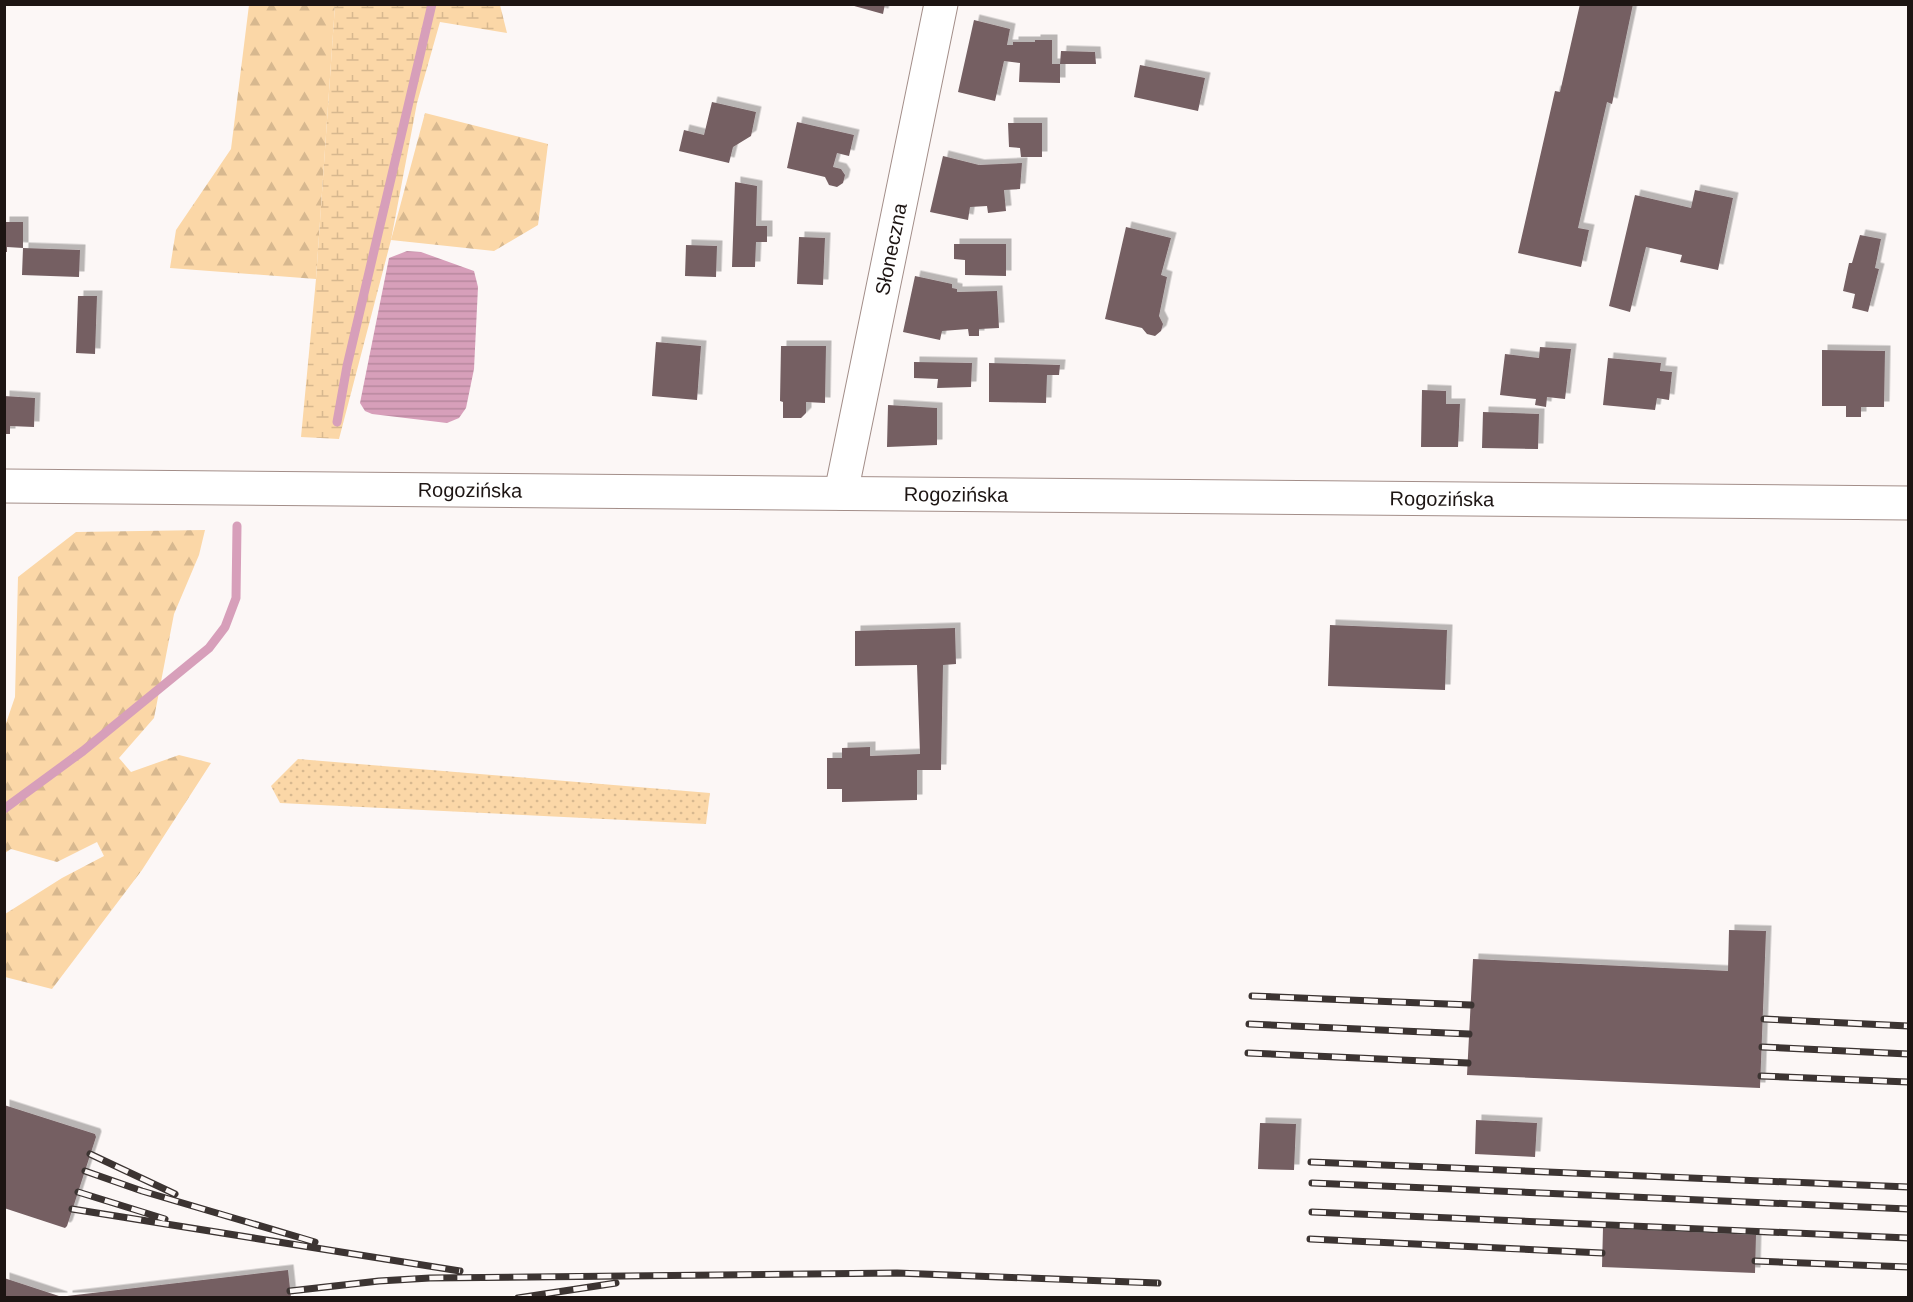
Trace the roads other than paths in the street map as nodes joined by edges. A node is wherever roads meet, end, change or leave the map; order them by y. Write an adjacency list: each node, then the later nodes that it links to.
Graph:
1 (941, 4): 3 (street, Słoneczna)
2 (4, 486): 3 (street, Rogozińska)
3 (841, 493): 4 (street, Rogozińska)
4 (1908, 503)

